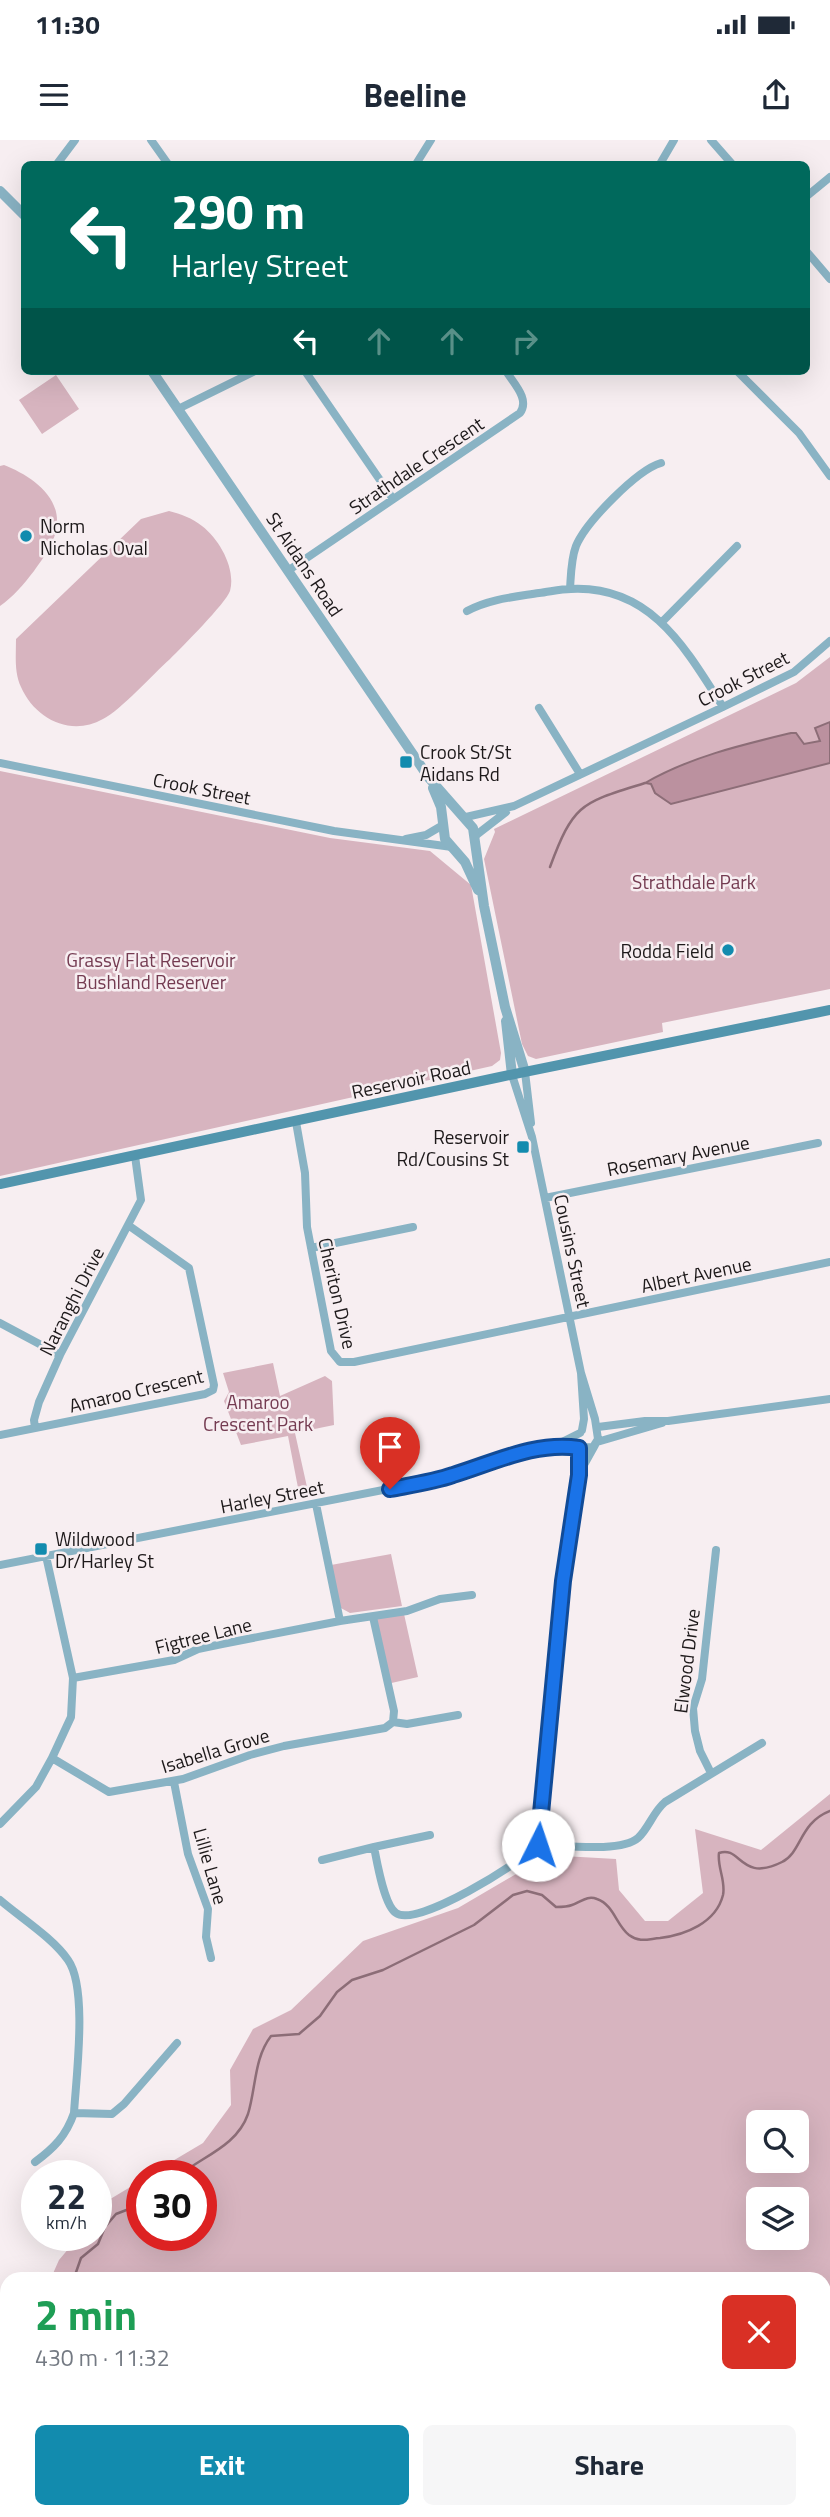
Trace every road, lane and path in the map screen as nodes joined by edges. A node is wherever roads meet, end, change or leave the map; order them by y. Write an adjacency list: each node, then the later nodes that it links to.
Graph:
1 (75, 140): 6 (street)
2 (151, 140): 7 (street)
3 (431, 140): 8 (street)
4 (674, 140): 9 (street)
5 (711, 140): 10 (street)
6 (59, 161)
7 (166, 161)
8 (418, 161)
9 (662, 161)
10 (729, 161)
11 (830, 177): 14 (street)
12 (0, 182): 15 (street)
13 (0, 191): 15 (street)
14 (810, 194)
15 (21, 209)
16 (810, 256): 17 (street)
17 (830, 279)
18 (155, 375): 23 (street, St Aidans Road)
19 (247, 375): 23 (street)
20 (309, 375): 26 (street)
21 (508, 375): 26 (street, Strathdale Crescent)
22 (741, 375): 25 (street)
23 (178, 409): 28 (street, St Aidans Road)
24 (661, 463): 29 (street)
25 (830, 476)
26 (393, 499): 28 (street, Strathdale Crescent)
27 (737, 546): 31 (street)
28 (289, 570): 37 (street, St Aidans Road)
29 (570, 589): 30 (street); 31 (street)
30 (467, 611)
31 (662, 622): 33 (street)
32 (830, 641): 33 (street, Crook Street)
33 (723, 707): 36 (street, Crook Street)
34 (539, 708): 36 (street)
35 (0, 763): 42 (street, Crook Street)
36 (580, 774): 38 (street, Crook Street)
37 (429, 778): 39 (street, St Aidans Road); 40 (street, St Aidans Road)
38 (514, 806): 39 (street, Crook Street); 41 (street, Crook Street)
39 (465, 817): 40 (street); 41 (street)
40 (443, 825): 42 (street, Crook Street); 43 (street)
41 (475, 837): 43 (street); 44 (street, Cousins Street)
42 (399, 840): 43 (street, Crook Street)
43 (453, 848): 44 (street, Cousins Street)
44 (484, 906): 45 (street, Cousins Street)
45 (505, 1007): 47 (street, Cousins Street); 48 (street, Cousins Street)
46 (830, 1010): 47 (main road, Reservoir Road)
47 (525, 1072): 48 (main road, Reservoir Road); 50 (street, Cousins Street)
48 (512, 1075): 49 (main road, Reservoir Road); 50 (street, Cousins Street)
49 (296, 1122): 52 (main road, Reservoir Road); 57 (street, Cheriton Drive)
50 (532, 1137): 54 (street, Cousins Street)
51 (818, 1143): 54 (street, Rosemary Avenue)
52 (135, 1156): 53 (main road, Reservoir Road); 55 (street, Naranghi Drive)
53 (0, 1184)
54 (545, 1198): 59 (street, Cousins Street)
55 (128, 1225): 61 (street, Naranghi Drive); 66 (street, Amaroo Crescent)
56 (413, 1227): 57 (street)
57 (311, 1248): 59 (street, Cheriton Drive)
58 (830, 1262): 59 (street, Albert Avenue)
59 (569, 1316): 62 (street, Cousins Street)
60 (0, 1323): 61 (street)
61 (60, 1355): 66 (street, Naranghi Drive)
62 (581, 1373): 65 (street, Cousins Street); 67 (street, Cousins Street)
63 (830, 1399): 64 (street)
64 (668, 1421): 65 (street); 69 (street)
65 (597, 1427): 67 (street, Harley Street); 69 (street)
66 (35, 1428): 68 (street)
67 (581, 1432): 70 (street, Harley Street); 71 (street, Cousins Street)
68 (0, 1436)
69 (596, 1443): 71 (street, Harley Street); 72 (street)
70 (547, 1448): 71 (street, Harley Street); 73 (street, Harley Street)
71 (578, 1448): 72 (street)
72 (579, 1475): 89 (street)
73 (316, 1504): 75 (street, Harley Street); 79 (street)
74 (716, 1550): 85 (street, Elwood Drive)
75 (46, 1556): 76 (street, Harley Street); 80 (street)
76 (0, 1565)
77 (472, 1595): 78 (street, Figtree Lane)
78 (373, 1617): 79 (street, Figtree Lane); 82 (street)
79 (340, 1621): 80 (street, Figtree Lane)
80 (73, 1678): 84 (street)
81 (458, 1715): 82 (street, Isabella Grove)
82 (393, 1722): 86 (street, Isabella Grove)
83 (762, 1743): 85 (street)
84 (52, 1758): 86 (street, Isabella Grove); 87 (street)
85 (711, 1773): 89 (street)
86 (174, 1782): 93 (street, Lillie Lane)
87 (0, 1824)
88 (430, 1835): 90 (street)
89 (538, 1845): 90 (street)
90 (374, 1847): 91 (street)
91 (322, 1860)
92 (0, 1900): 95 (street)
93 (211, 1958)
94 (177, 2043): 95 (street)
95 (74, 2113): 96 (street)
96 (38, 2160)

